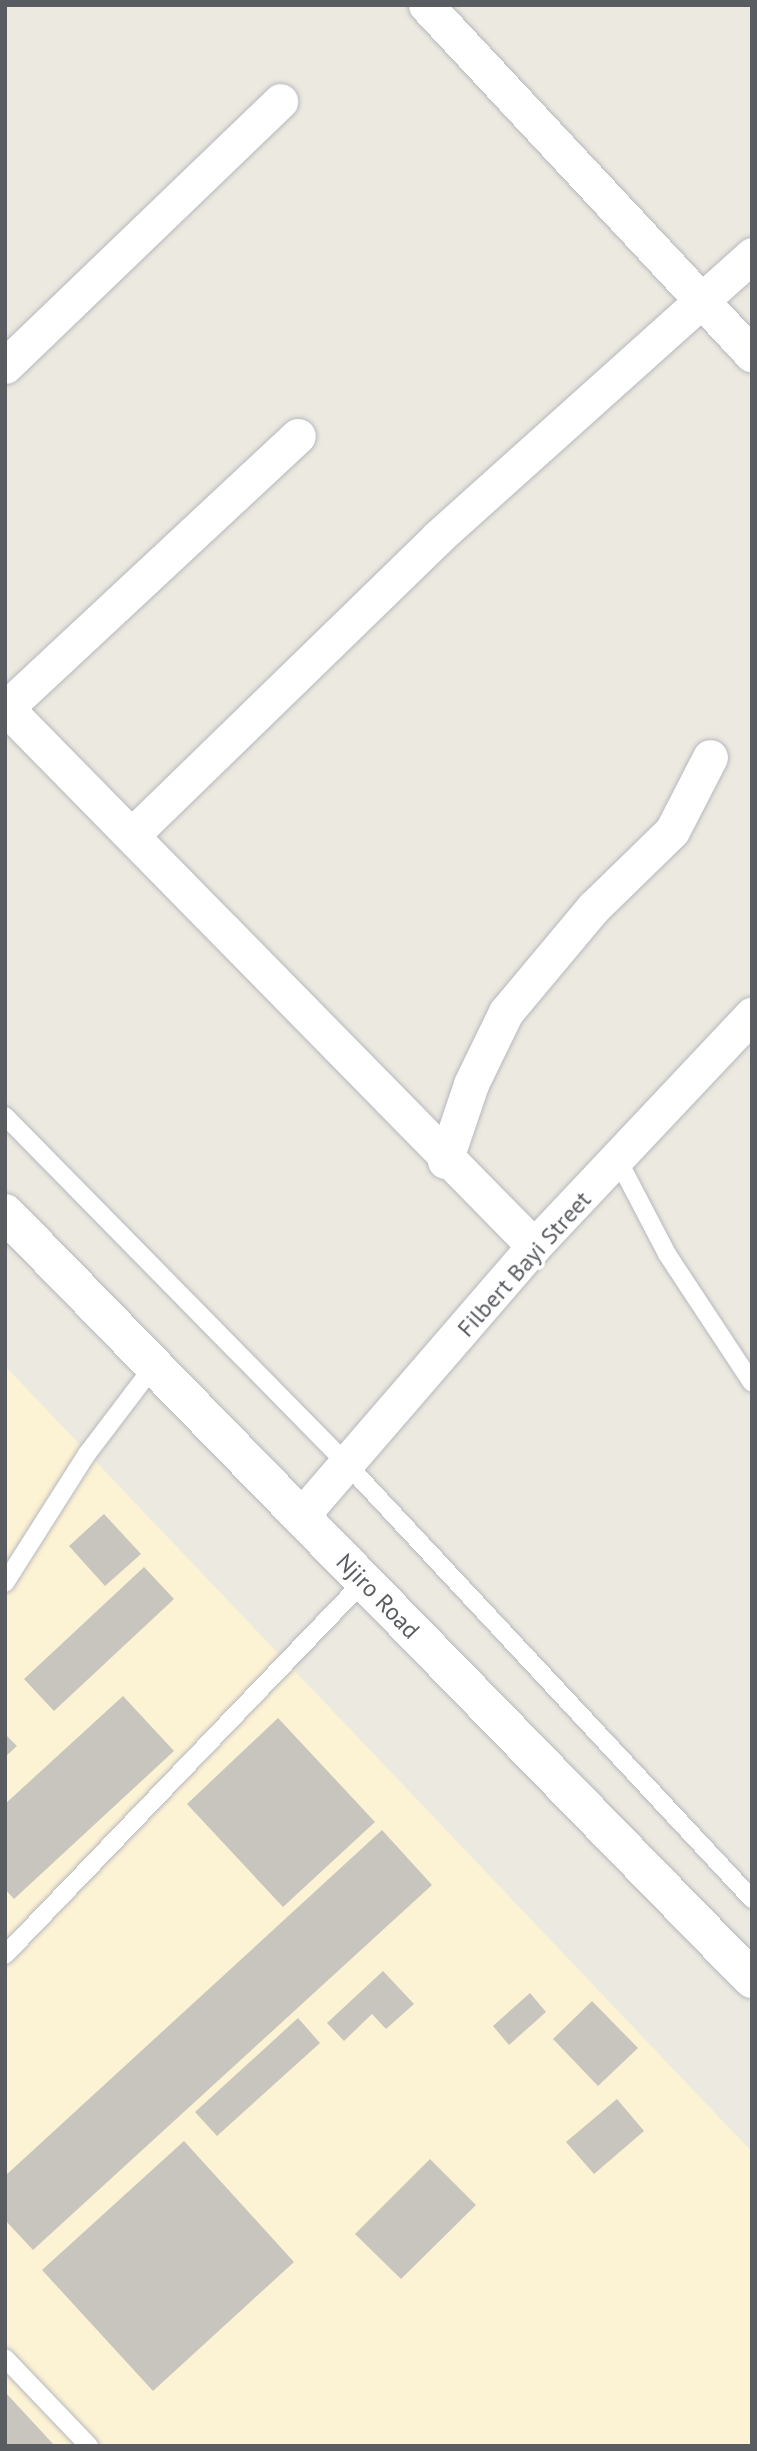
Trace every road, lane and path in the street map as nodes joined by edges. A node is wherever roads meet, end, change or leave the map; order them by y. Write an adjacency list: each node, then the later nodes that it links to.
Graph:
1 (426, 5): 4 (street)
2 (280, 101): 6 (street)
3 (752, 255): 4 (street)
4 (701, 301): 5 (street); 10 (street)
5 (752, 355)
6 (5, 366)
7 (298, 436): 8 (street)
8 (6, 707): 10 (street)
9 (710, 757): 13 (street)
10 (132, 835): 13 (street)
11 (752, 1015): 14 (street, Filbert Bayi Street)
12 (5, 1116): 19 (lane)
13 (445, 1161): 16 (street)
14 (619, 1162): 16 (street, Filbert Bayi Street); 18 (lane)
15 (5, 1213): 17 (street, Njiro Road)
16 (534, 1247): 19 (street, Filbert Bayi Street)
17 (153, 1367): 20 (street, Njiro Road); 22 (lane)
18 (752, 1383)
19 (344, 1461): 20 (street, Filbert Bayi Street); 23 (lane)
20 (301, 1516): 21 (street, Njiro Road)
21 (364, 1581): 24 (lane); 25 (street, Njiro Road)
22 (5, 1583)
23 (752, 1899)
24 (5, 1955)
25 (752, 1979)
26 (5, 2358): 27 (lane)
27 (89, 2446)

